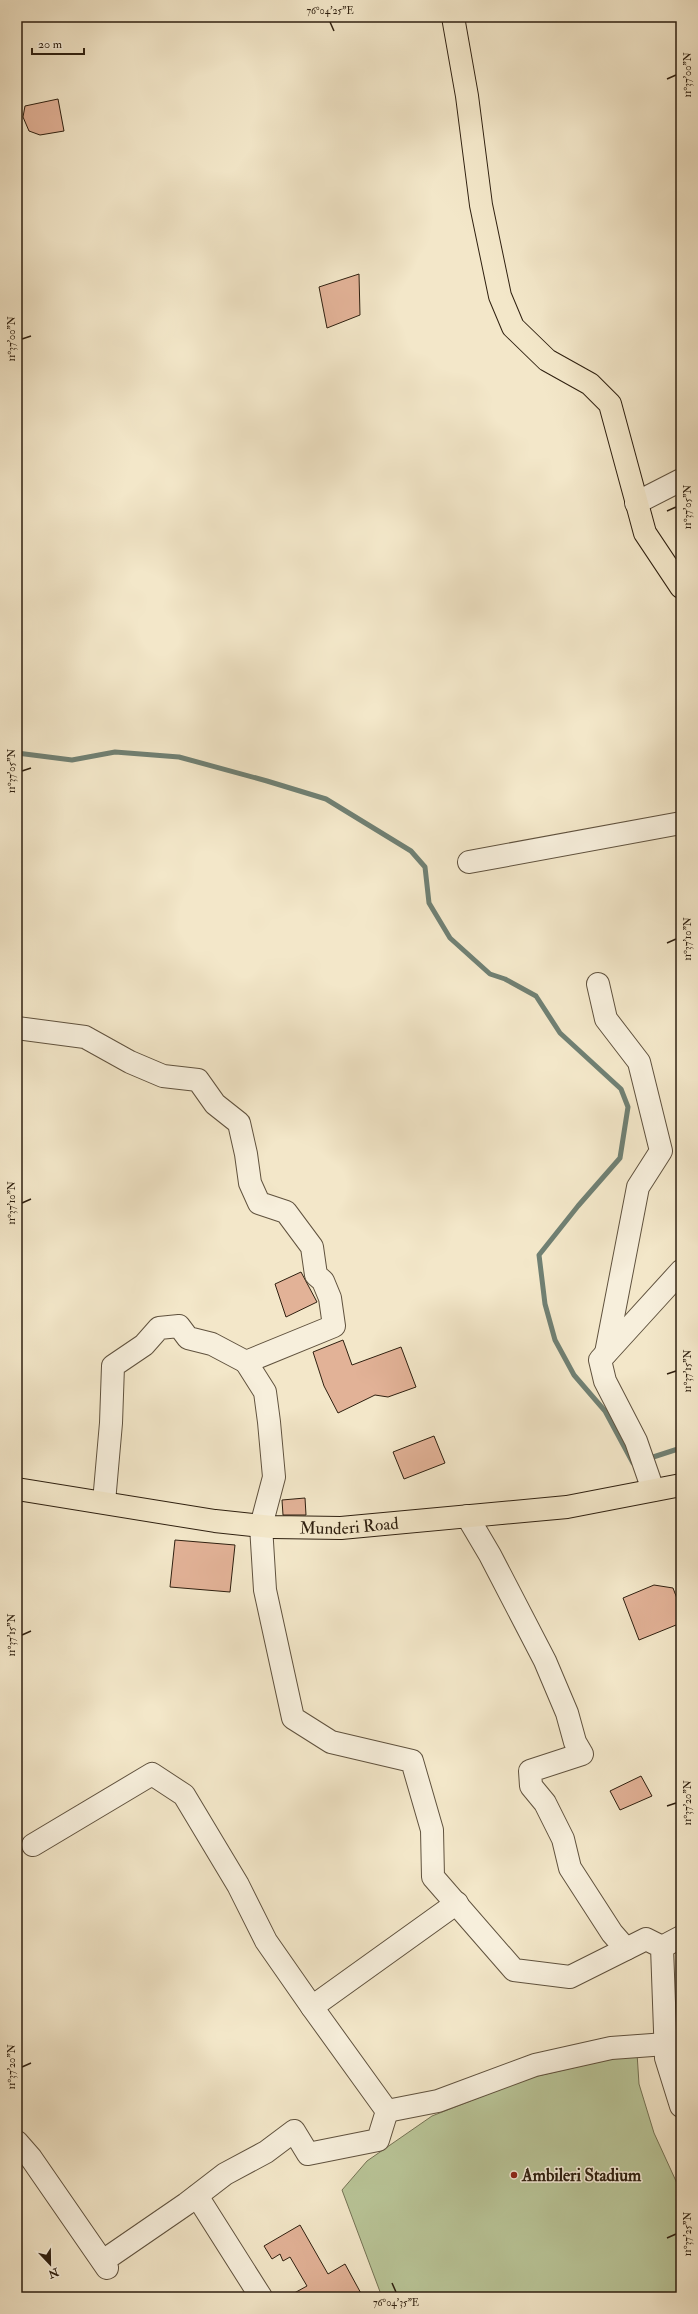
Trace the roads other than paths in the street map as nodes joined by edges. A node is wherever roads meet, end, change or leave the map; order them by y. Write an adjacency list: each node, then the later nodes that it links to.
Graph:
1 (453, 17): 3 (main road)
2 (681, 480): 3 (street)
3 (636, 503): 4 (main road)
4 (681, 588)
5 (681, 823): 6 (street)
6 (469, 862)
7 (598, 984): 10 (street)
8 (17, 1028): 11 (street)
9 (681, 1271): 10 (street)
10 (606, 1353): 12 (street)
11 (246, 1362): 15 (street); 17 (street)
12 (649, 1481): 13 (main road, Munderi Road); 16 (main road, Munderi Road)
13 (681, 1485)
14 (17, 1489): 15 (main road, Munderi Road)
15 (104, 1502): 17 (main road, Munderi Road)
16 (467, 1516): 17 (main road, Munderi Road); 21 (street)
17 (261, 1526): 19 (street)
18 (33, 1845): 22 (street)
19 (456, 1903): 21 (street); 22 (street)
20 (672, 1942): 21 (street); 23 (street)
21 (626, 1949)
22 (312, 2007): 25 (street)
23 (666, 2044): 24 (street); 25 (street)
24 (681, 2106)
25 (387, 2111): 27 (street)
26 (17, 2142): 27 (street)
27 (197, 2196): 28 (street)
28 (261, 2297)

